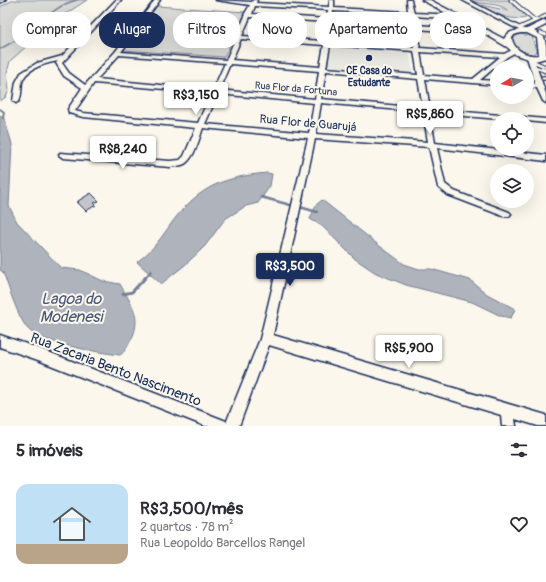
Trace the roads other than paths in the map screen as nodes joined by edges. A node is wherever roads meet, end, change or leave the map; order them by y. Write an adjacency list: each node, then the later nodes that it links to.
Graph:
1 (4, 0): 10 (street)
2 (119, 0): 38 (street)
3 (158, 0): 35 (street)
4 (218, 0): 11 (street)
5 (332, 0): 12 (street)
6 (409, 0): 15 (street)
7 (425, 0): 16 (main road)
8 (464, 0): 22 (street)
9 (511, 0): 21 (lane)
10 (0, 2)
11 (254, 2): 12 (street); 17 (street)
12 (331, 9): 13 (street); 14 (street)
13 (330, 12)
14 (379, 12)
15 (411, 12)
16 (448, 12)
17 (247, 15): 19 (street); 24 (street)
18 (546, 16): 21 (lane)
19 (315, 20)
20 (422, 28): 25 (street)
21 (542, 28): 22 (main road); 22 (main road); 37 (main road)
22 (524, 30): 27 (main road)
23 (486, 31): 25 (main road)
24 (240, 33)
25 (489, 33): 27 (main road); 29 (main road)
26 (240, 36): 28 (street)
27 (510, 36): 29 (main road)
28 (315, 42)
29 (508, 45): 34 (main road)
30 (234, 48): 39 (street)
31 (326, 48): 41 (street)
32 (391, 48): 33 (street)
33 (416, 50): 36 (street); 43 (street)
34 (514, 51): 36 (street); 37 (main road)
35 (117, 53): 39 (street); 44 (street)
36 (505, 56): 45 (street)
37 (539, 56): 40 (lane); 42 (lane); 48 (street)
38 (62, 58): 49 (street); 52 (street)
39 (229, 62): 41 (street); 50 (street)
40 (546, 67)
41 (322, 70): 43 (street); 51 (street)
42 (546, 70)
43 (421, 78): 45 (street); 54 (street)
44 (93, 81): 49 (street); 50 (street, Rua Flor da Fortuna)
45 (475, 81): 46 (street)
46 (490, 82)
47 (534, 86): 48 (street)
48 (539, 86): 53 (street)
49 (86, 88): 56 (street, Rua Flor de Guarujá)
50 (215, 91): 51 (street, Rua Flor da Fortuna); 56 (street)
51 (318, 100): 54 (street, Rua Flor da Fortuna); 57 (street)
52 (16, 101)
53 (546, 101)
54 (426, 110): 55 (street, Rua Flor da Fortuna); 58 (street)
55 (546, 121)
56 (201, 126): 57 (street, Rua Flor de Guarujá); 59 (street)
57 (312, 136): 58 (street, Rua Flor de Guarujá); 62 (street)
58 (432, 145): 60 (street, Rua Flor de Guarujá); 61 (street)
59 (63, 154)
60 (546, 158)
61 (506, 214)
62 (266, 339): 64 (street); 67 (street)
63 (0, 341): 66 (street, Rua Zacaria Bento Nascimento)
64 (507, 410): 65 (street); 68 (street)
65 (546, 422)
66 (221, 426)
67 (232, 426)
68 (509, 426)

